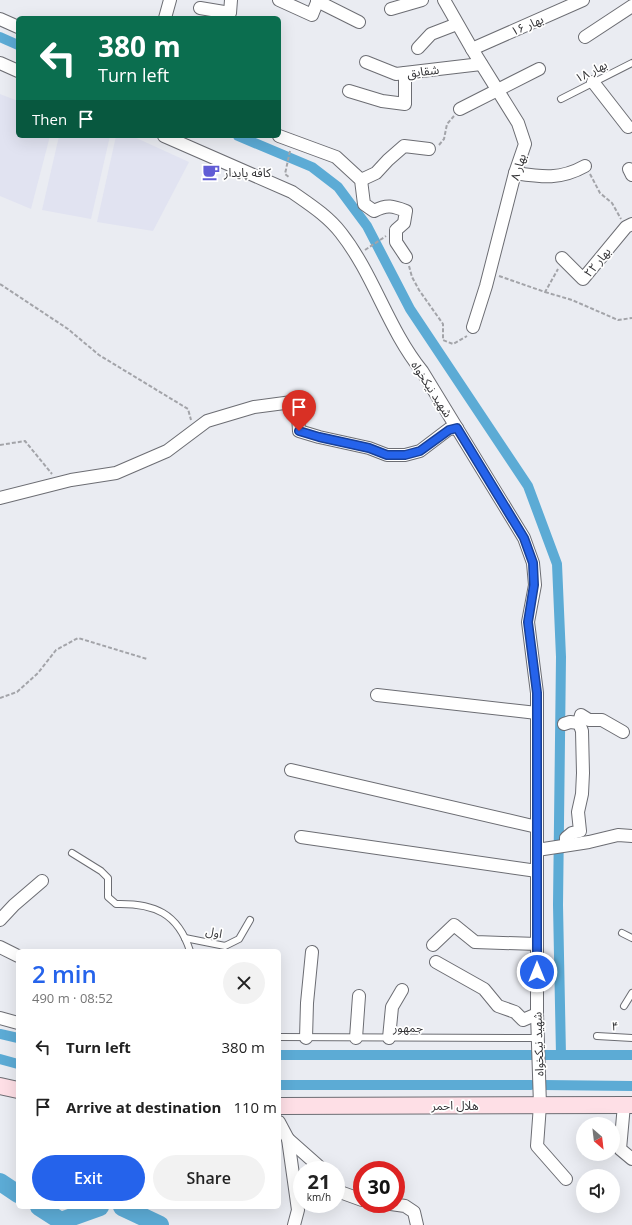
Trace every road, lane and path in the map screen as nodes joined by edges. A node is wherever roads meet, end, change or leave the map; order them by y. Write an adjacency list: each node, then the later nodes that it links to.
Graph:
1 (170, 0): 11 (street)
2 (230, 0): 9 (street)
3 (279, 0): 7 (street)
4 (422, 0): 10 (street)
5 (444, 0): 14 (street, بهار ۸)
6 (582, 0): 18 (street, بهار ۱۶)
7 (318, 1): 13 (street)
8 (632, 6): 16 (street)
9 (200, 8)
10 (392, 9)
11 (166, 16)
12 (0, 19): 15 (street)
13 (360, 22)
14 (457, 24): 17 (street); 18 (street, بهار ۸)
15 (16, 26)
16 (585, 37)
17 (418, 48)
18 (472, 49): 22 (street, بهار ۸)
19 (366, 62): 25 (street, شقایق)
20 (632, 62): 26 (lane, بهار ۱۸)
21 (0, 63): 24 (street)
22 (481, 64): 25 (street, شقایق); 27 (street, بهار ۸)
23 (538, 69): 27 (street)
24 (16, 70)
25 (405, 73): 28 (street)
26 (593, 82): 29 (lane, بهار ۱۸); 31 (street)
27 (496, 89): 30 (street); 37 (street, بهار ۸)
28 (349, 91)
29 (561, 99)
30 (460, 109): 34 (path)
31 (628, 127)
32 (281, 137): 38 (street)
33 (169, 138): 39 (street, شهید نیکخواه)
34 (429, 149): 38 (street)
35 (288, 156): 39 (path)
36 (585, 166): 37 (street); 40 (path)
37 (515, 173): 45 (street, بهار ۸)
38 (361, 180): 43 (street)
39 (290, 191): 50 (street, شهید نیکخواه)
40 (629, 225): 44 (street, بهار ۲۲)
41 (377, 242): 42 (path)
42 (374, 243)
43 (406, 257): 49 (path)
44 (562, 258): 47 (path)
45 (489, 276): 47 (path); 49 (street, بهار ۸)
46 (0, 284): 51 (path)
47 (545, 292): 48 (path)
48 (632, 318)
49 (473, 327)
50 (457, 428): 51 (street); 58 (street, شهید نیکخواه)
51 (193, 431): 53 (street)
52 (0, 445): 53 (path)
53 (59, 483): 54 (street)
54 (0, 498)
55 (147, 659): 57 (path)
56 (377, 695): 58 (street)
57 (0, 698)
58 (537, 714): 63 (street, شهید نیکخواه)
59 (579, 723): 60 (street); 61 (street); 66 (street)
60 (564, 724)
61 (623, 732)
62 (292, 770): 63 (street)
63 (537, 828): 67 (street, شهید نیکخواه)
64 (632, 836): 66 (street)
65 (301, 838): 69 (street)
66 (561, 846): 67 (street)
67 (537, 850): 69 (street, شهید نیکخواه)
68 (72, 853): 74 (lane)
69 (537, 871): 76 (street, شهید نیکخواه)
70 (42, 881): 71 (street)
71 (0, 920)
72 (250, 920): 74 (lane, اول)
73 (622, 932): 75 (lane)
74 (185, 938): 79 (lane)
75 (632, 938)
76 (537, 944): 77 (street); 87 (street, شهید نیکخواه)
77 (433, 945)
78 (0, 947): 81 (street)
79 (189, 949)
80 (312, 952): 92 (street)
81 (16, 955)
82 (436, 962): 87 (street)
83 (402, 990): 94 (street)
84 (632, 992): 86 (lane)
85 (360, 996): 93 (street)
86 (624, 1006)
87 (537, 1014): 95 (street, شهید نیکخواه)
88 (0, 1018): 89 (street)
89 (16, 1022)
90 (597, 1036): 96 (lane, ۴)
91 (281, 1038): 92 (lane, جمهور)
92 (306, 1038): 93 (lane, جمهور)
93 (356, 1038): 94 (lane, جمهور)
94 (389, 1038): 95 (lane, جمهور)
95 (538, 1038): 99 (street, شهید نیکخواه)
96 (632, 1038)
97 (0, 1086): 98 (main road)
98 (16, 1090)
99 (540, 1105): 100 (main road, هلال احمر); 101 (main road, هلال احمر); 106 (street, شهید نیکخواه)
100 (628, 1105): 104 (street)
101 (281, 1106)
102 (281, 1126): 103 (street)
103 (288, 1139): 105 (street); 108 (street)
104 (632, 1159)
105 (313, 1161)
106 (566, 1179)
107 (405, 1206): 109 (street)
108 (294, 1225)
109 (417, 1225)

